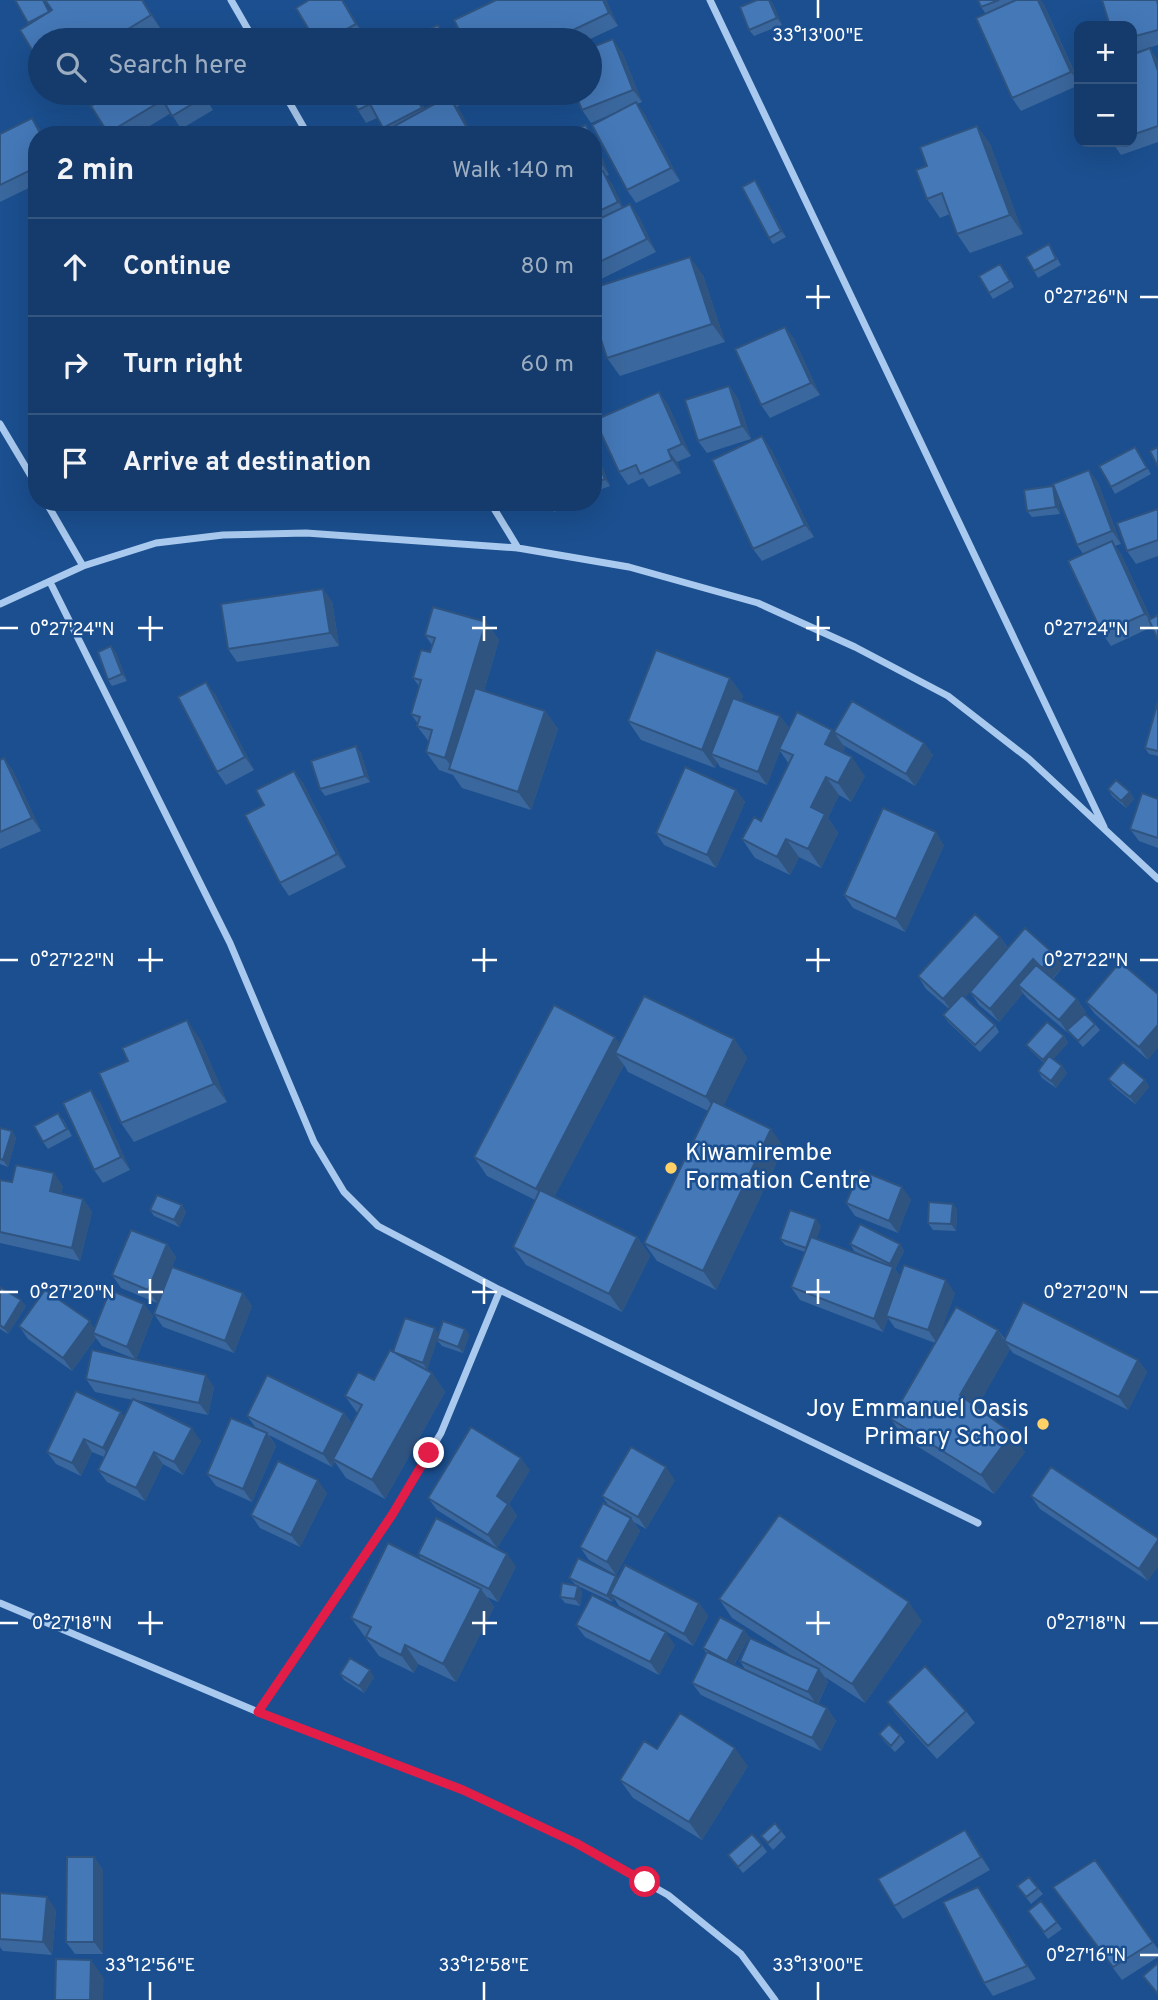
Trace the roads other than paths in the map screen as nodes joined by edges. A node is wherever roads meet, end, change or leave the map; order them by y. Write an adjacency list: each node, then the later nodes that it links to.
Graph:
1 (232, 0): 3 (street)
2 (710, 0): 14 (street)
3 (247, 28)
4 (291, 105): 5 (street)
5 (303, 126)
6 (0, 424): 7 (street)
7 (28, 471)
8 (51, 511): 11 (street)
9 (496, 511): 10 (street)
10 (519, 548): 11 (street); 14 (street)
11 (83, 566): 12 (street)
12 (50, 582): 13 (street); 16 (street)
13 (0, 604)
14 (1106, 832): 15 (street)
15 (1158, 879)
16 (500, 1290): 17 (street); 19 (street)
17 (978, 1524)
18 (0, 1603): 19 (street)
19 (258, 1712): 20 (street)
20 (775, 2000)

